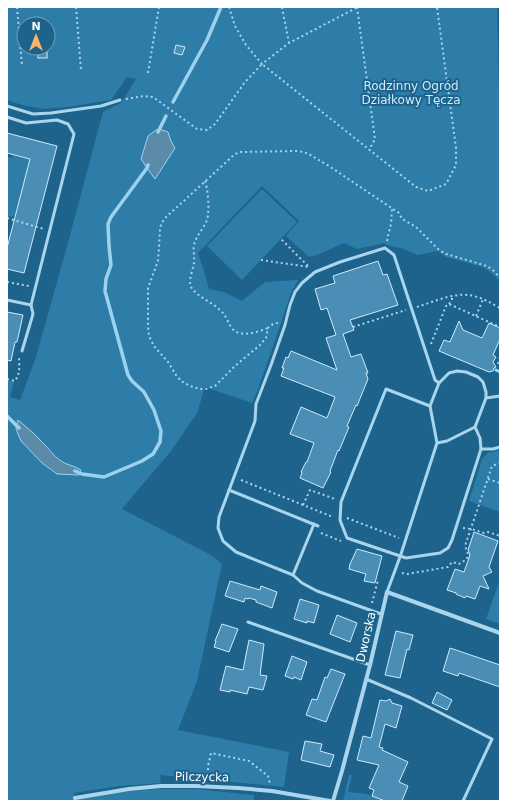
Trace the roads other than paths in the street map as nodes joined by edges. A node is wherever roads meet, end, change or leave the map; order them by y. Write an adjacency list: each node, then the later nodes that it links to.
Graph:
1 (120, 100): 2 (lane)
2 (7, 106)
3 (7, 117): 5 (lane)
4 (7, 300): 5 (lane)
5 (31, 305): 6 (lane)
6 (22, 351)
7 (439, 383): 9 (lane); 10 (lane); 15 (lane)
8 (500, 396): 9 (lane)
9 (486, 398): 11 (lane)
10 (430, 406): 12 (lane); 18 (lane)
11 (475, 427): 12 (lane); 14 (lane)
12 (437, 443): 18 (lane)
13 (500, 447): 14 (lane)
14 (481, 450): 18 (lane)
15 (230, 490): 16 (lane); 19 (lane)
16 (314, 524): 17 (lane); 19 (lane)
17 (318, 526)
18 (400, 557): 20 (lane)
19 (293, 575): 21 (lane)
20 (387, 592): 21 (street, Dworska); 23 (street)
21 (382, 614): 24 (street, Dworska)
22 (248, 622): 24 (lane)
23 (500, 633)
24 (370, 666): 25 (street, Dworska)
25 (366, 680): 28 (street, Dworska); 29 (lane)
26 (74, 798): 27 (street, Pilczycka)
27 (330, 801)
28 (333, 801)
29 (463, 801)

